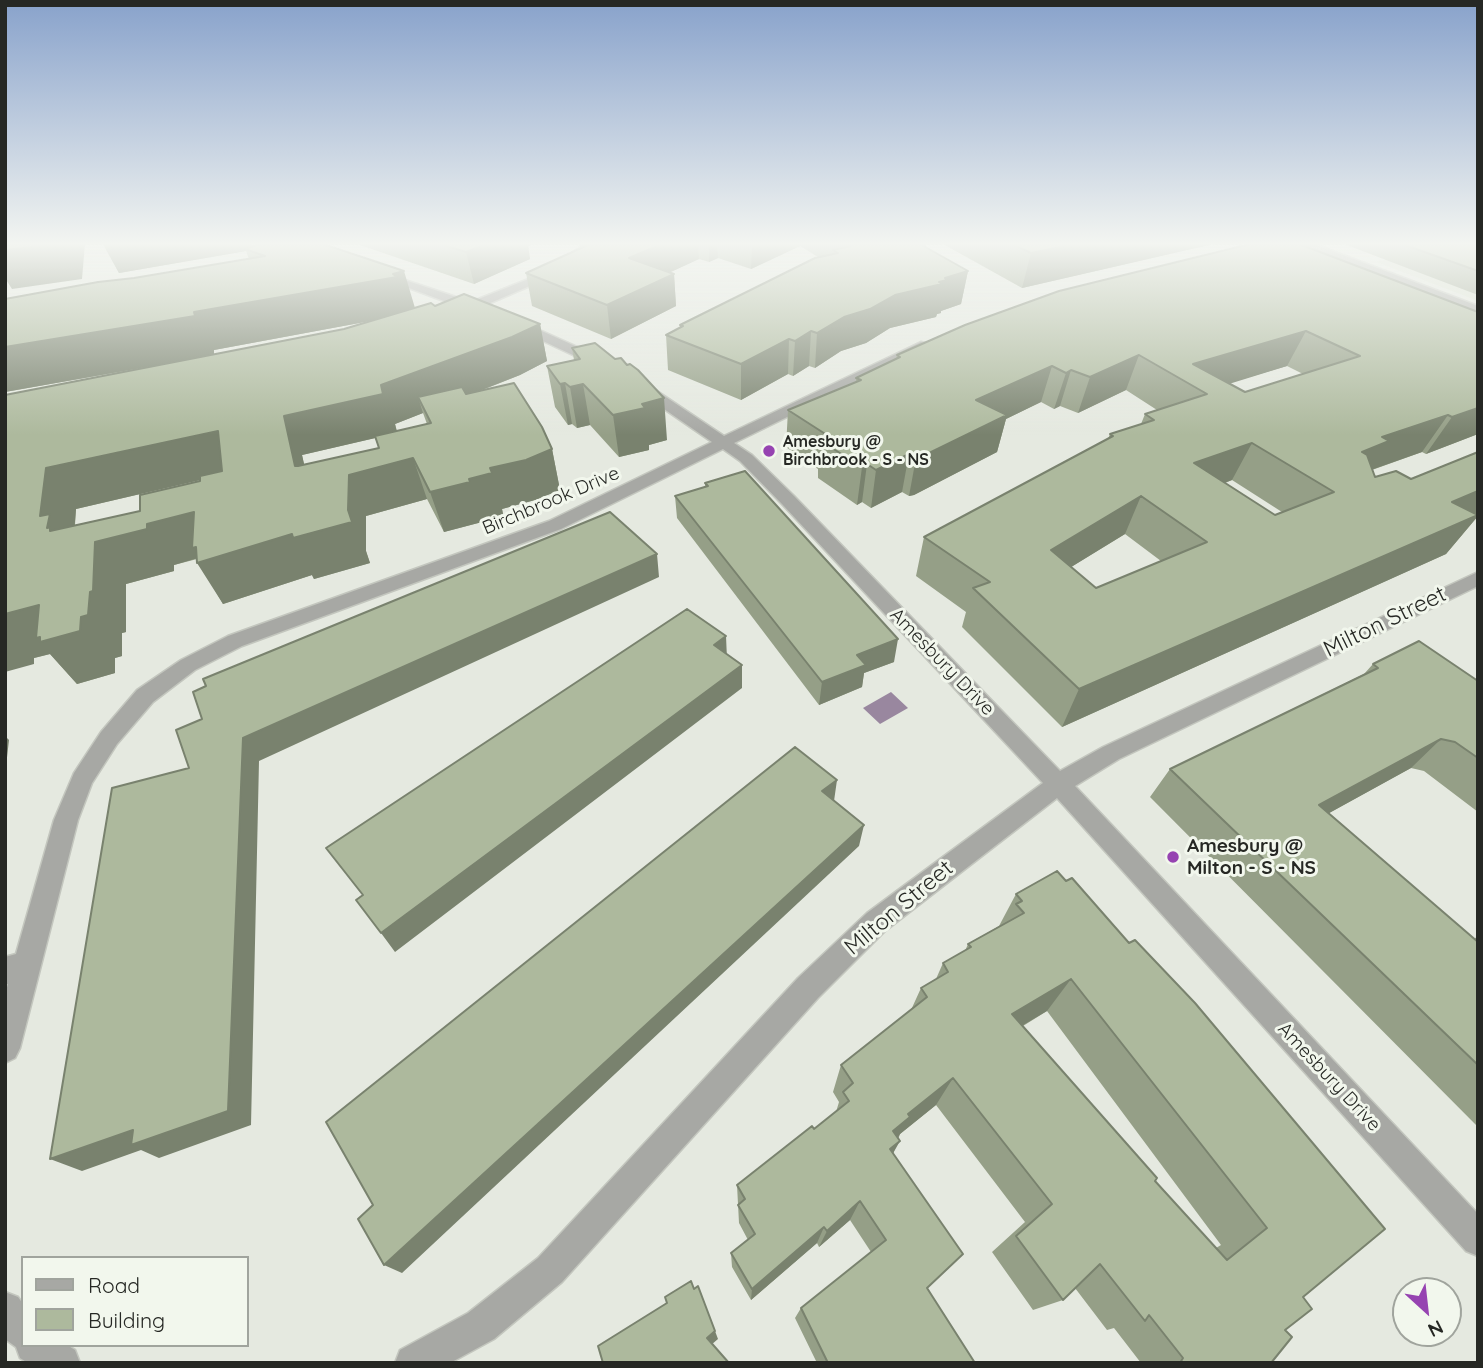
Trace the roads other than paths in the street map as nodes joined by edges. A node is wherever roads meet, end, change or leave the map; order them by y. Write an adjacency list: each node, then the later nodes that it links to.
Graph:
1 (470, 308): 3 (street)
2 (474, 308): 5 (street, Amesbury Drive)
3 (441, 318)
4 (937, 339): 5 (street, Birchbrook Drive)
5 (724, 443): 7 (street, Amesbury Drive); 8 (street, Birchbrook Drive)
6 (1478, 578): 7 (street, Milton Street)
7 (1059, 785): 10 (street, Amesbury Drive); 15 (street, Milton Street)
8 (16, 968): 9 (street)
9 (5, 1048)
10 (1478, 1239)
11 (5, 1310): 12 (street)
12 (21, 1330)
13 (36, 1347): 14 (street)
14 (62, 1363)
15 (413, 1363)

